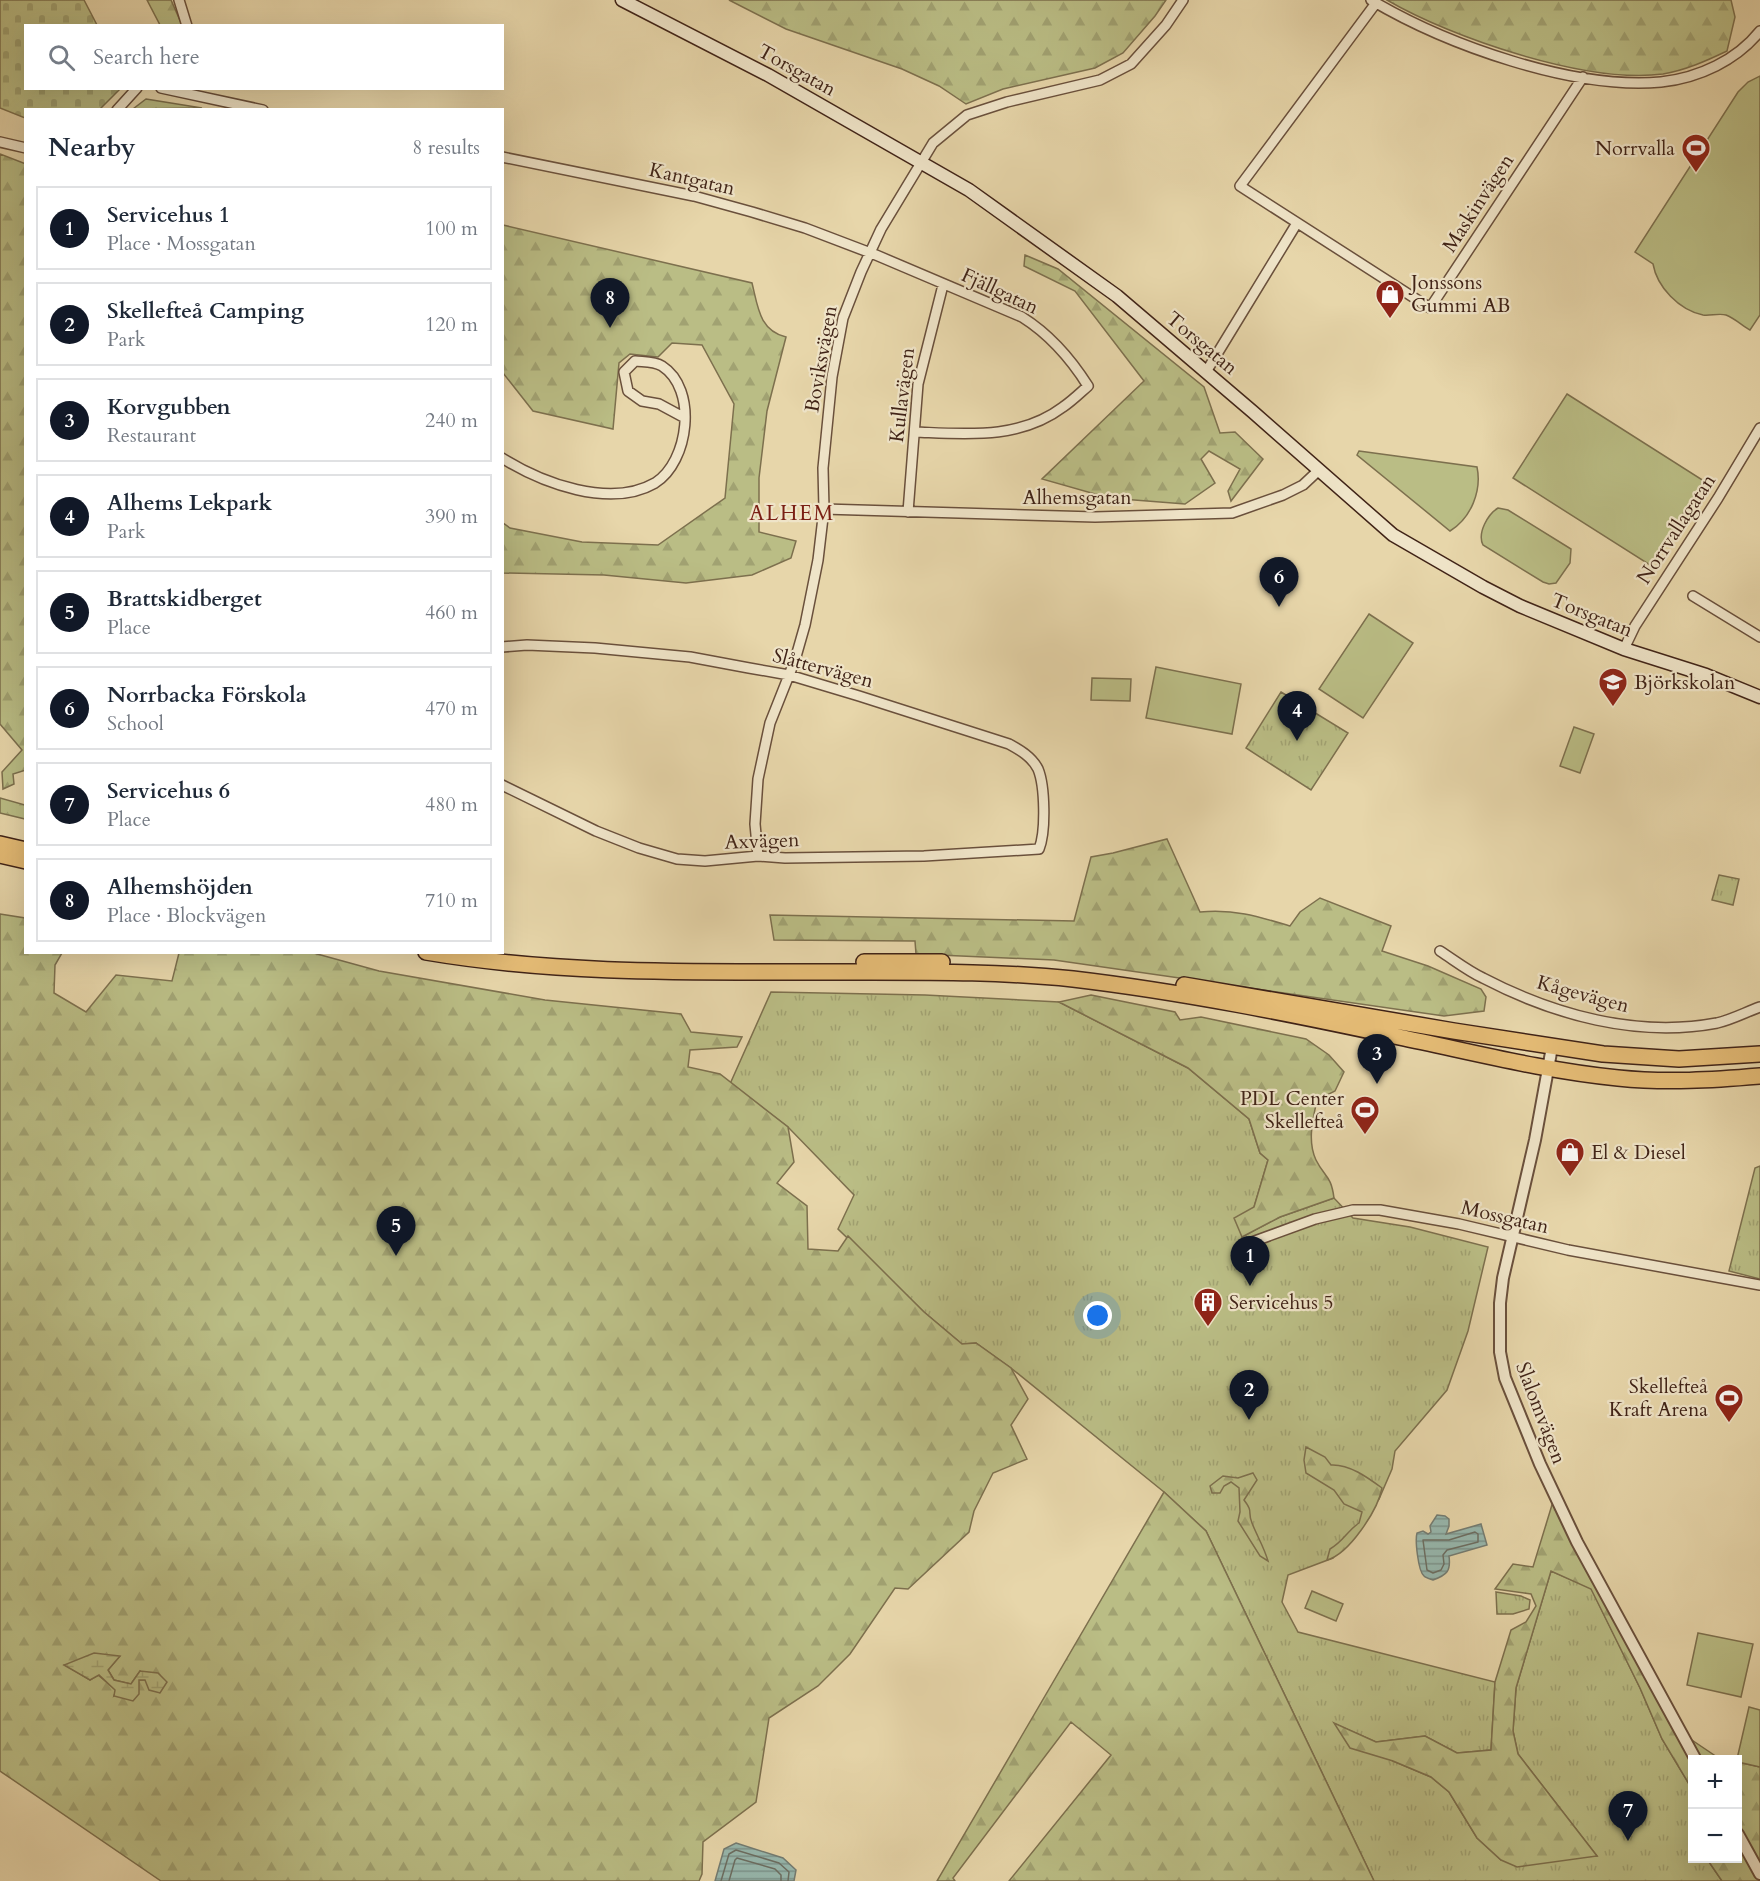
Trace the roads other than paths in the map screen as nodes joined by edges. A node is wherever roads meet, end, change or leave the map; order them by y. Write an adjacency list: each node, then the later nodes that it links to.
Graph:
1 (179, 0): 5 (street)
2 (622, 0): 17 (main road, Torsgatan)
3 (1183, 0): 17 (street, Boviksvägen)
4 (1374, 1): 7 (street); 18 (street, Maskinvägen)
5 (187, 24)
6 (1760, 31): 7 (street)
7 (1583, 77): 18 (street, Maskinvägen)
8 (135, 90): 12 (street)
9 (170, 90): 11 (street)
10 (209, 90): 11 (street)
11 (211, 99): 13 (street)
12 (119, 108)
13 (254, 108)
14 (0, 142): 15 (street)
15 (24, 148)
16 (504, 157): 19 (street, Kantgatan)
17 (921, 163): 19 (street, Boviksvägen); 21 (main road, Torsgatan)
18 (1297, 223): 21 (street)
19 (870, 253): 20 (street, Fjällgatan); 29 (street, Boviksvägen)
20 (943, 285): 24 (street, Kullavägen); 24 (street, Fjällgatan)
21 (1206, 372): 28 (main road, Torsgatan)
22 (685, 418): 22 (street); 27 (street)
23 (1760, 428): 25 (street, Norrvallagatan)
24 (915, 432): 30 (street, Kullavägen)
25 (1751, 443): 26 (street); 34 (street, Norrvallagatan)
26 (1760, 449)
27 (504, 459)
28 (1319, 470): 30 (street, Alhemsgatan); 34 (main road, Torsgatan)
29 (824, 509): 30 (street, Alhemsgatan); 35 (street, Boviksvägen)
30 (908, 512)
31 (1693, 596): 32 (street)
32 (1760, 637)
33 (504, 647): 35 (street, Slåttervägen)
34 (1624, 649): 36 (main road, Torsgatan)
35 (789, 675): 39 (street, Slåttervägen); 42 (street, Boviksvägen)
36 (1760, 697)
37 (504, 786): 42 (street, Axvägen)
38 (0, 844): 40 (highway)
39 (1039, 849): 42 (street, Axvägen)
40 (24, 850)
41 (0, 855): 43 (highway)
42 (758, 856)
43 (24, 861)
44 (1440, 951): 47 (street, Kågevägen)
45 (504, 953): 48 (highway)
46 (441, 954): 50 (highway)
47 (1760, 1007)
48 (1552, 1047): 49 (highway); 50 (street, Slalomvägen)
49 (1760, 1054)
50 (1549, 1067): 51 (highway); 52 (street, Slalomvägen)
51 (1760, 1076)
52 (1512, 1236): 53 (street, Mossgatan); 54 (street, Mossgatan); 55 (street, Slalomvägen)
53 (1244, 1245)
54 (1760, 1285)
55 (1692, 1755)
56 (1742, 1843): 57 (street)
57 (1760, 1874)

